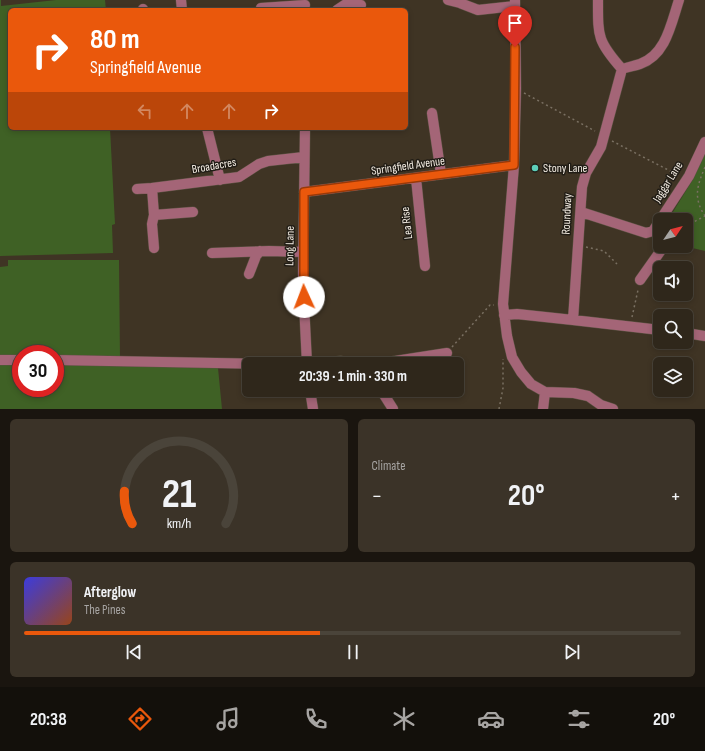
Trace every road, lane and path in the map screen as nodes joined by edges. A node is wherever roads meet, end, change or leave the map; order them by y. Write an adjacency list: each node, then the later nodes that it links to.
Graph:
1 (448, 0): 4 (street)
2 (598, 0): 9 (street)
3 (679, 0): 9 (street)
4 (515, 3): 15 (street)
5 (306, 5): 7 (street)
6 (361, 5): 8 (street)
7 (261, 8)
8 (340, 8)
9 (622, 69): 24 (street, Roundway)
10 (432, 113): 17 (street)
11 (208, 130): 19 (street)
12 (304, 130): 14 (street, Long Lane)
13 (705, 142): 25 (street, Jaggar Lane)
14 (304, 157): 19 (street, Broadacres); 22 (street, Long Lane)
15 (514, 165): 17 (street, Springfield Avenue); 40 (street)
16 (705, 167): 27 (path)
17 (441, 174): 18 (street, Springfield Avenue)
18 (416, 178): 22 (street, Springfield Avenue); 37 (street, Lea Rise)
19 (220, 180): 20 (street, Broadacres)
20 (152, 188): 21 (street, Broadacres); 26 (street)
21 (137, 189)
22 (304, 192): 33 (street, Long Lane)
23 (193, 212): 26 (street)
24 (581, 212): 29 (street, Jaggar Lane); 30 (street, Roundway)
25 (668, 213)
26 (154, 215): 31 (street)
27 (705, 216): 28 (path)
28 (693, 222)
29 (653, 234)
30 (579, 245): 36 (path); 42 (street, Roundway)
31 (154, 248)
32 (260, 251): 33 (street); 34 (street); 38 (street)
33 (303, 252): 49 (street, Long Lane)
34 (212, 253)
35 (659, 253): 39 (street)
36 (617, 264)
37 (425, 266)
38 (249, 274)
39 (640, 280): 43 (path)
40 (503, 304): 41 (street); 47 (path)
41 (504, 315): 42 (street); 55 (street)
42 (574, 320): 43 (street)
43 (630, 327): 44 (street)
44 (653, 329)
45 (693, 334): 46 (street)
46 (705, 336)
47 (447, 353): 50 (street)
48 (502, 353): 60 (path)
49 (307, 357)
50 (421, 357)
51 (0, 360): 52 (street)
52 (12, 360)
53 (64, 360): 54 (street)
54 (242, 364)
55 (546, 392): 61 (street); 62 (street)
56 (311, 397): 58 (street)
57 (385, 397): 59 (street)
58 (312, 409)
59 (393, 409)
60 (498, 409)
61 (543, 409)
62 (613, 409)

